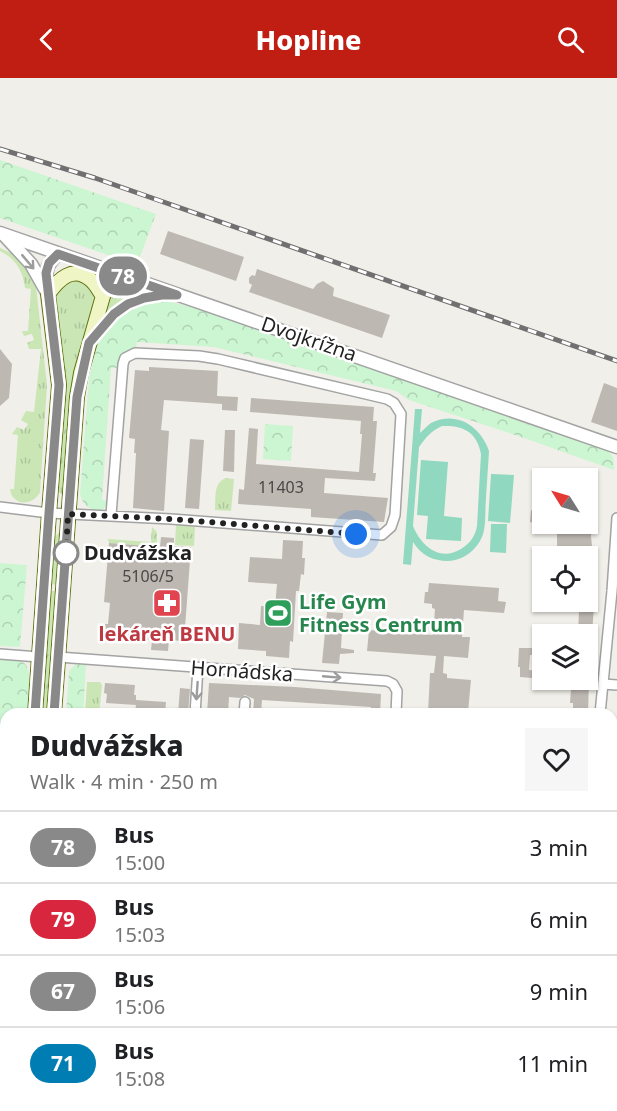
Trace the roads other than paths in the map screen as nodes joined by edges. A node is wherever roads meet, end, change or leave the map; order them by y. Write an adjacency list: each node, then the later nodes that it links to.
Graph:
1 (1, 233): 2 (street, Dvojkrížna); 4 (street, one-way to 4)
2 (58, 254): 3 (street, Dvojkrížna); 4 (street)
3 (104, 269): 5 (street, Dvojkrížna); 6 (street)
4 (48, 294): 6 (main road); 10 (main road)
5 (177, 295): 7 (street); 8 (street, Dvojkrížna)
6 (103, 296): 7 (main road)
7 (89, 343): 11 (main road)
8 (617, 447)
9 (0, 507): 10 (street)
10 (49, 513): 11 (street); 16 (main road)
11 (68, 514): 12 (street); 17 (main road)
12 (111, 515): 12 (street)
13 (617, 518): 14 (street)
14 (615, 591): 19 (street)
15 (0, 654): 16 (street)
16 (39, 657): 22 (main road)
17 (58, 657): 18 (street, Hornádska); 23 (main road)
18 (198, 668): 24 (street, one-way to 24); 26 (street, Hornádska, one-way to 26)
19 (603, 684): 20 (street); 27 (street)
20 (617, 686)
21 (245, 702): 25 (street)
22 (35, 708)
23 (54, 708)
24 (195, 708)
25 (244, 708)
26 (396, 708)
27 (601, 708)

